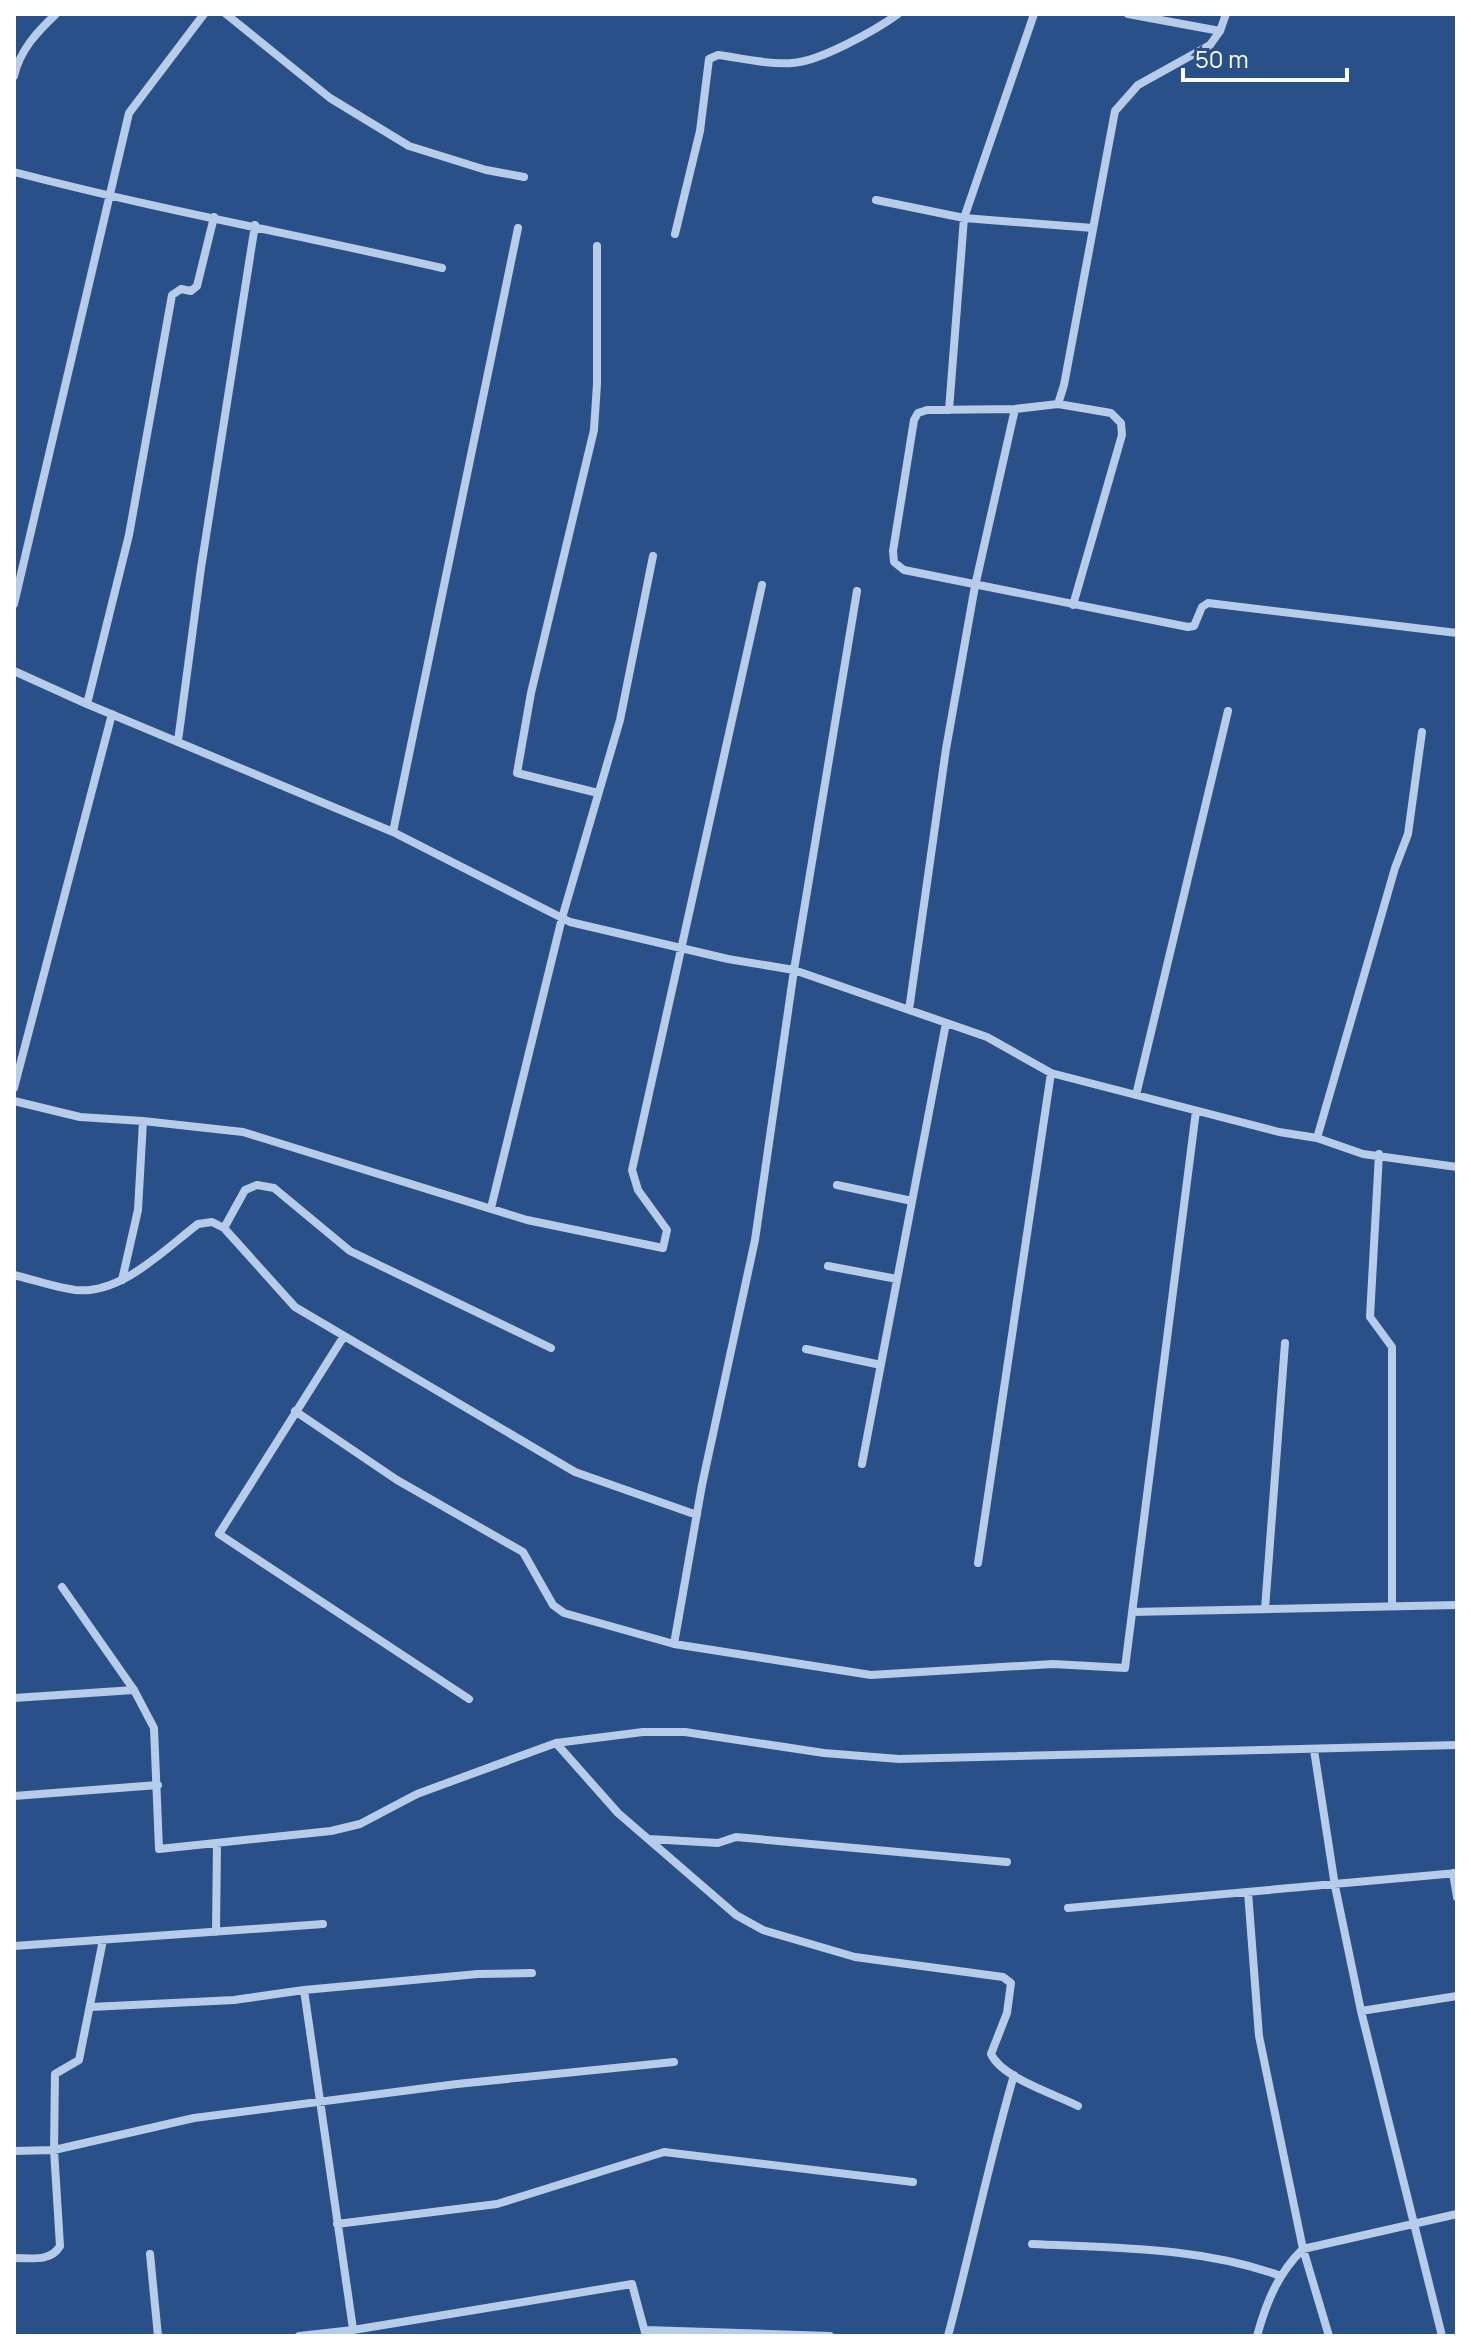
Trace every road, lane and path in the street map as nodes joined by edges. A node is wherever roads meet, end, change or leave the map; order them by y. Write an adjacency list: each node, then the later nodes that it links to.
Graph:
1 (56, 14): 9 (street)
2 (204, 14): 12 (street)
3 (226, 14): 11 (street)
4 (898, 14): 19 (street)
5 (1034, 14): 15 (street)
6 (1128, 14): 8 (street)
7 (1226, 14): 8 (street)
8 (1220, 31): 18 (street)
9 (14, 76)
10 (14, 172): 12 (street)
11 (524, 177)
12 (108, 196): 14 (street); 29 (street)
13 (876, 200): 15 (street)
14 (214, 217): 16 (street); 33 (street)
15 (964, 218): 18 (street); 24 (street)
16 (255, 225): 21 (street); 37 (street)
17 (518, 228): 39 (street)
18 (1093, 228): 22 (street)
19 (675, 234)
20 (597, 246): 38 (street)
21 (442, 268)
22 (1058, 404): 23 (street); 30 (street)
23 (1015, 409): 24 (street); 27 (street)
24 (949, 410): 27 (street)
25 (653, 556): 38 (street)
26 (762, 585): 41 (street)
27 (975, 586): 30 (street); 43 (street)
28 (857, 591): 42 (street)
29 (14, 604)
30 (1073, 605): 31 (street)
31 (1457, 633)
32 (14, 671): 33 (street)
33 (87, 704): 35 (street)
34 (1228, 711): 47 (street)
35 (112, 714): 37 (street); 46 (street)
36 (1422, 732): 51 (street)
37 (178, 741): 39 (street)
38 (598, 793): 40 (street)
39 (393, 832): 40 (street)
40 (562, 918): 41 (street); 56 (street)
41 (681, 948): 42 (street); 56 (street)
42 (794, 970): 43 (street); 69 (street)
43 (909, 1010): 44 (street)
44 (946, 1023): 45 (street); 55 (street)
45 (1051, 1073): 47 (street); 70 (street)
46 (14, 1088)
47 (1136, 1095): 49 (street)
48 (14, 1101): 50 (street)
49 (1196, 1111): 51 (street); 75 (street)
50 (143, 1121): 56 (street); 61 (street)
51 (1317, 1138): 52 (street)
52 (1379, 1154): 53 (street); 73 (street)
53 (1457, 1167)
54 (837, 1185): 55 (street)
55 (912, 1201): 60 (street)
56 (491, 1208)
57 (224, 1228): 61 (street); 62 (street); 64 (street)
58 (828, 1266): 60 (street)
59 (14, 1275): 61 (street)
60 (897, 1279): 66 (street)
61 (122, 1280)
62 (344, 1336): 67 (street); 69 (street)
63 (1285, 1343): 74 (street)
64 (551, 1348)
65 (806, 1349): 66 (street)
66 (881, 1365): 68 (street)
67 (295, 1411): 76 (street); 79 (street)
68 (862, 1464)
69 (697, 1515): 76 (street)
70 (978, 1563)
71 (62, 1587): 77 (street)
72 (1457, 1605): 73 (street)
73 (1392, 1606): 74 (street)
74 (1265, 1609): 75 (street)
75 (1132, 1612): 76 (street)
76 (674, 1644)
77 (134, 1690): 78 (street); 83 (street)
78 (14, 1698)
79 (469, 1699)
80 (556, 1743): 82 (street); 85 (street); 86 (street)
81 (1457, 1745): 82 (street)
82 (1314, 1750): 89 (street)
83 (158, 1785): 84 (street); 86 (street)
84 (14, 1796)
85 (648, 1839): 87 (street); 103 (street)
86 (217, 1843): 94 (street)
87 (1007, 1862)
88 (1455, 1873): 89 (street); 91 (street)
89 (1335, 1886): 90 (street); 101 (street)
90 (1248, 1892): 92 (street); 113 (street)
91 (1457, 1897)
92 (1068, 1908)
93 (323, 1924): 94 (street)
94 (216, 1932): 95 (street)
95 (103, 1940): 96 (street); 100 (street)
96 (14, 1946)
97 (532, 1973): 98 (street)
98 (304, 1990): 100 (street); 104 (street)
99 (1457, 1996): 101 (street)
100 (91, 2007): 106 (street)
101 (1361, 2011): 110 (street)
102 (674, 2062): 104 (street)
103 (1014, 2075): 105 (street); 122 (street)
104 (320, 2103): 106 (street); 111 (street)
105 (1078, 2106)
106 (54, 2150): 107 (street); 115 (street)
107 (14, 2151)
108 (913, 2182): 111 (street)
109 (1457, 2214): 110 (street)
110 (1412, 2222): 113 (street); 125 (street)
111 (337, 2224): 117 (street)
112 (1032, 2244): 116 (street)
113 (1303, 2249): 116 (street); 124 (street)
114 (150, 2254): 119 (street)
115 (14, 2258)
116 (1281, 2276): 123 (street)
117 (353, 2333): 118 (street); 120 (street)
118 (645, 2333): 121 (street)
119 (158, 2336)
120 (299, 2336)
121 (830, 2336)
122 (948, 2336)
123 (1257, 2336)
124 (1329, 2336)
125 (1442, 2336)

